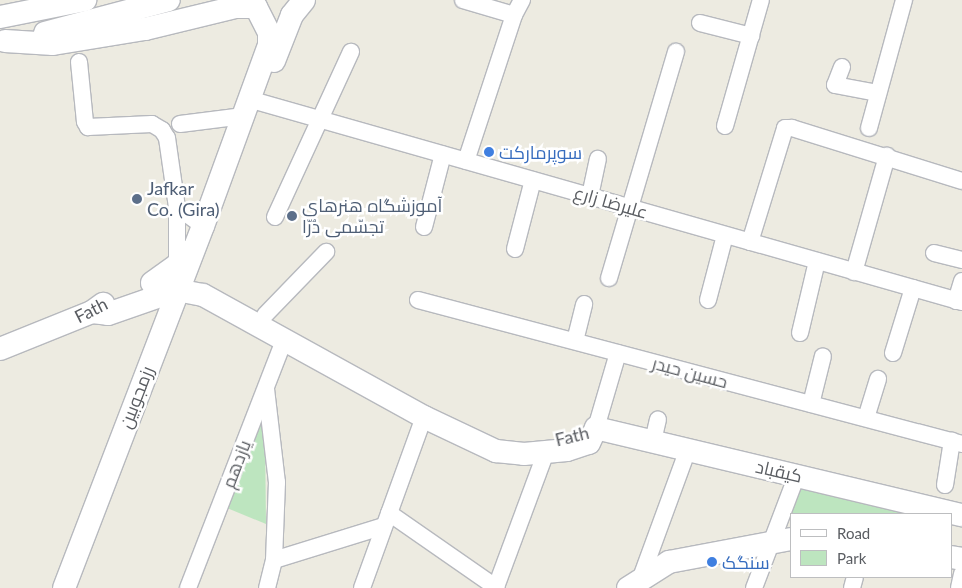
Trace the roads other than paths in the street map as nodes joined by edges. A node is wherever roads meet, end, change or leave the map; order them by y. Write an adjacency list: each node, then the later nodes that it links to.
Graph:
1 (29, 0): 9 (street)
2 (84, 0): 11 (street)
3 (169, 0): 14 (street)
4 (304, 0): 20 (street, رزمجوبین)
5 (463, 0): 10 (street)
6 (522, 0): 10 (street)
7 (762, 0): 13 (street)
8 (904, 0): 19 (street)
9 (0, 12)
10 (514, 15): 28 (street)
11 (0, 17)
12 (700, 24): 13 (street)
13 (751, 36): 23 (street)
14 (3, 42): 20 (street, رزمجوبین)
15 (351, 52): 21 (street)
16 (676, 52): 33 (street)
17 (79, 62): 32 (street)
18 (842, 68): 19 (street)
19 (878, 93): 24 (street)
20 (251, 106): 21 (street, علیرضا زارع); 22 (street); 35 (street, رزمجوبین); 46 (street, رزمجوبین)
21 (320, 119): 25 (street, علیرضا زارع); 34 (street)
22 (180, 124)
23 (725, 126)
24 (869, 128)
25 (443, 154): 28 (street, علیرضا زارع); 36 (street)
26 (887, 156): 30 (street); 38 (street); 44 (street)
27 (598, 159): 31 (street)
28 (466, 161): 29 (street, علیرضا زارع)
29 (533, 180): 31 (street, علیرضا زارع); 39 (street)
30 (962, 181)
31 (590, 196): 33 (street, علیرضا زارع)
32 (177, 207): 35 (street); 46 (street)
33 (630, 208): 37 (street, علیرضا زارع); 45 (street)
34 (275, 217)
35 (203, 226): 46 (street, رزمجوبین)
36 (424, 227)
37 (724, 235): 38 (street, علیرضا زارع); 50 (street)
38 (750, 242): 43 (street, علیرضا زارع)
39 (515, 249)
40 (326, 252): 54 (street)
41 (934, 253): 42 (street)
42 (962, 260)
43 (817, 261): 44 (street, علیرضا زارع); 55 (street)
44 (854, 272): 48 (street, علیرضا زارع)
45 (609, 278)
46 (184, 279): 53 (street, Fath); 53 (street); 54 (street, Fath); 56 (street, Fath); 80 (street, رزمجوبین)
47 (962, 282): 51 (street)
48 (912, 288): 51 (street, علیرضا زارع); 61 (street)
49 (418, 300): 57 (street, حسین حیدر)
50 (708, 300)
51 (959, 302)
52 (584, 304): 57 (street)
53 (92, 312): 59 (street, Fath)
54 (265, 315): 56 (street, Fath)
55 (800, 333)
56 (287, 334): 64 (street, یازدهم); 66 (street, Fath)
57 (575, 341): 60 (street, حسین حیدر)
58 (0, 344): 59 (street)
59 (0, 349)
60 (618, 353): 65 (street, حسین حیدر); 68 (street)
61 (893, 353)
62 (823, 356): 65 (street)
63 (878, 378): 67 (street)
64 (266, 389): 77 (street); 81 (street, یازدهم)
65 (811, 404): 67 (street, حسین حیدر)
66 (426, 412): 70 (street, Fath); 75 (street)
67 (866, 418): 69 (street, حسین حیدر)
68 (596, 428): 70 (street, Fath); 71 (street, کیقباد)
69 (957, 443): 73 (street)
70 (548, 447): 84 (street)
71 (688, 449): 72 (street, کیقباد); 79 (street)
72 (797, 475): 74 (street, کیقباد); 76 (street)
73 (945, 485)
74 (962, 515)
75 (387, 519): 77 (street); 83 (street); 84 (street)
76 (781, 540): 79 (street); 85 (street)
77 (274, 560): 82 (street)
78 (962, 574): 86 (street)
79 (635, 584)
80 (64, 588)
81 (188, 588)
82 (267, 588)
83 (362, 588)
84 (496, 588)
85 (754, 588)
86 (959, 588)

